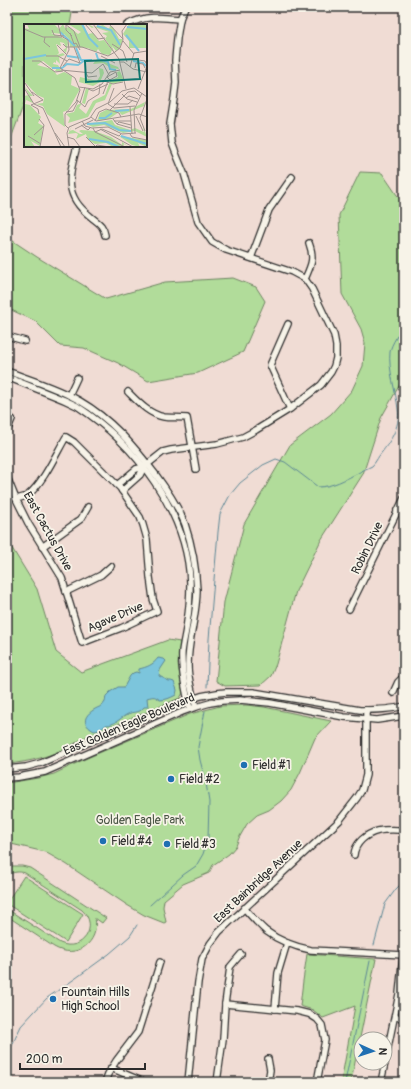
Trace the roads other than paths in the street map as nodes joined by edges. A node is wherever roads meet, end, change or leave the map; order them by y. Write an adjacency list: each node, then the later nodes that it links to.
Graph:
1 (185, 7): 2 (street)
2 (180, 19): 3 (street); 8 (street)
3 (129, 24)
4 (77, 147): 6 (street)
5 (292, 177): 8 (street)
6 (105, 235)
7 (309, 243): 9 (street)
8 (251, 258): 9 (street)
9 (304, 279): 18 (street)
10 (288, 324): 18 (street)
11 (7, 336): 12 (street)
12 (25, 340)
13 (7, 371): 17 (street)
14 (7, 377): 22 (street)
15 (78, 378): 17 (street)
16 (128, 392): 21 (street)
17 (69, 395): 22 (street)
18 (290, 408): 21 (street)
19 (12, 419): 20 (street)
20 (7, 431)
21 (193, 448): 22 (street); 23 (street)
22 (146, 466): 25 (street); 26 (street); 39 (street)
23 (196, 469)
24 (7, 477): 28 (street, East Cactus Drive)
25 (117, 485): 26 (street); 28 (street)
26 (122, 491): 36 (street, Agave Drive)
27 (404, 498): 30 (street, Robin Drive)
28 (16, 499): 32 (street, East Cactus Drive)
29 (88, 507): 32 (street)
30 (397, 510): 31 (street); 35 (street, Robin Drive)
31 (404, 514)
32 (42, 546): 34 (street, East Cactus Drive)
33 (111, 566): 34 (street)
34 (66, 592): 36 (street, East Cactus Drive)
35 (349, 608)
36 (82, 643)
37 (404, 676): 38 (street)
38 (393, 693)
39 (191, 700): 41 (street); 42 (street, East Golden Eagle Boulevard); 45 (street, East Golden Eagle Boulevard)
40 (404, 706): 42 (street, East Golden Eagle Boulevard)
41 (193, 708): 44 (street, East Golden Eagle Boulevard); 46 (street, East Golden Eagle Boulevard)
42 (366, 710): 44 (street, East Bainbridge Avenue)
43 (404, 716): 44 (street, East Golden Eagle Boulevard)
44 (366, 719): 49 (street, East Bainbridge Avenue)
45 (7, 769)
46 (7, 778)
47 (404, 830): 48 (street)
48 (354, 855)
49 (244, 908): 50 (street); 64 (street, East Bainbridge Avenue)
50 (287, 943): 52 (street); 55 (street)
51 (241, 954): 54 (street)
52 (403, 955): 56 (street)
53 (160, 962): 60 (street)
54 (225, 1004): 55 (street); 65 (street)
55 (275, 1008): 67 (street)
56 (395, 1017): 57 (street); 58 (street)
57 (404, 1018)
58 (392, 1031)
59 (268, 1059): 66 (street)
60 (111, 1068): 62 (street); 63 (street)
61 (383, 1071): 68 (street)
62 (105, 1082)
63 (144, 1082)
64 (188, 1082)
65 (217, 1082)
66 (268, 1082)
67 (317, 1082)
68 (381, 1082)

